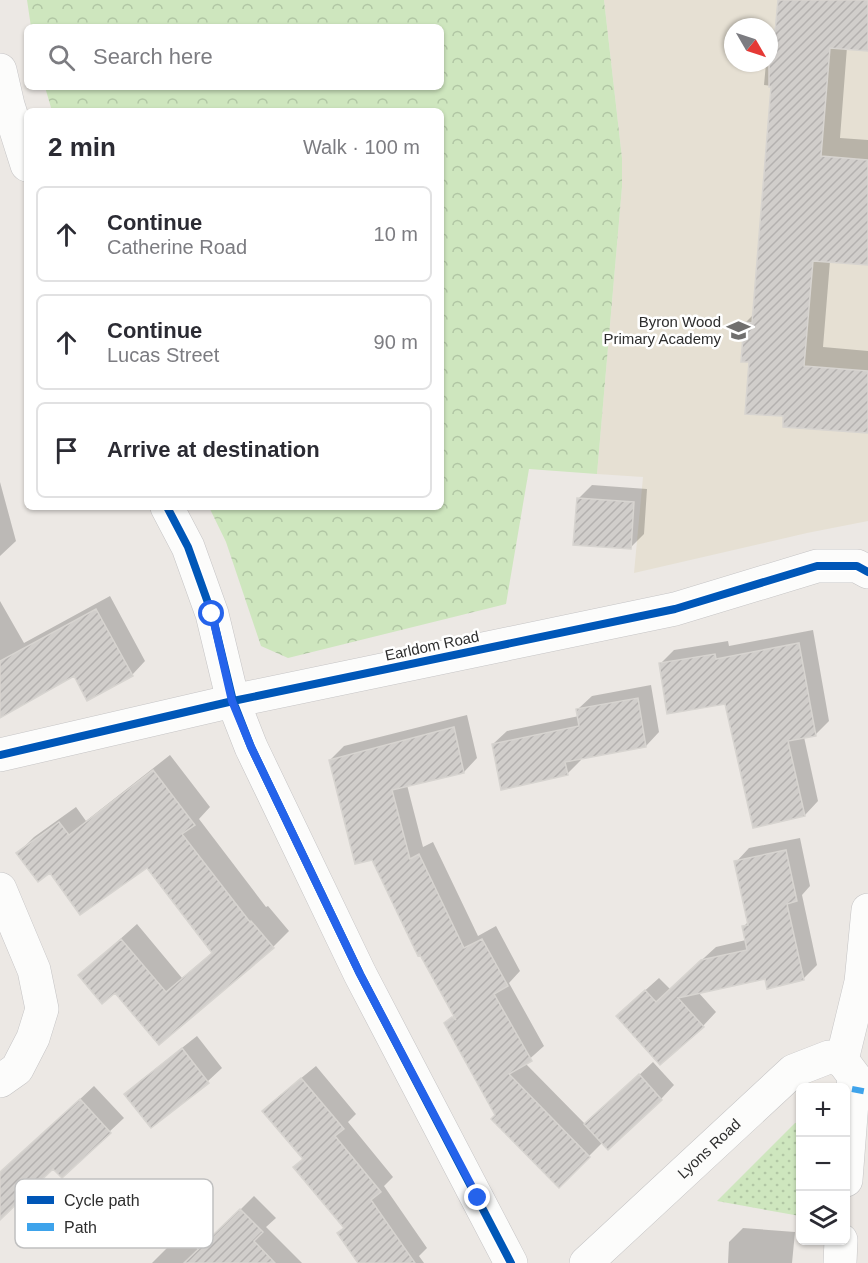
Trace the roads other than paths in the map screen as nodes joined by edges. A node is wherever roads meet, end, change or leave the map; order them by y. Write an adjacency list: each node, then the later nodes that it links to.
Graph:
1 (0, 70): 2 (street)
2 (24, 156)
3 (169, 510): 5 (street)
4 (868, 572): 5 (street, Earldom Road)
5 (232, 701): 6 (street, Earldom Road); 13 (street)
6 (0, 755)
7 (0, 889): 10 (street)
8 (868, 910): 9 (street)
9 (842, 1060): 11 (street); 14 (street, Lyons Road)
10 (0, 1081)
11 (849, 1137)
12 (841, 1245): 15 (street)
13 (511, 1263)
14 (586, 1263)
15 (840, 1263)

